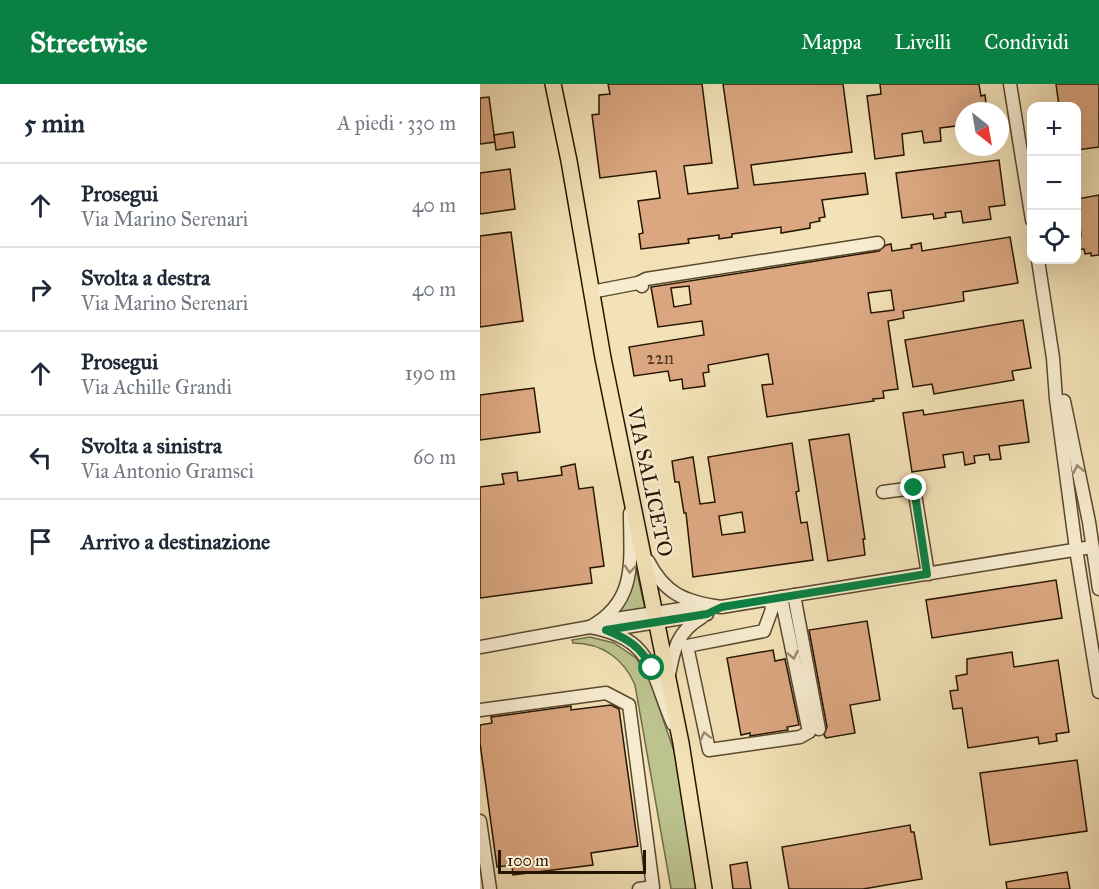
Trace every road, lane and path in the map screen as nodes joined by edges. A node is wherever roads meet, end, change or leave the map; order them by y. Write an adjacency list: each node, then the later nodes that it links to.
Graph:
1 (553, 84): 6 (main road, VIA SALICETO)
2 (1010, 84): 3 (street)
3 (1030, 210)
4 (878, 243): 6 (street)
5 (1039, 264): 7 (street)
6 (591, 292): 8 (main road, VIA SALICETO)
7 (1053, 358): 10 (street, one-way to 7); 11 (street)
8 (630, 489): 12 (main road, VIA SALICETO); 18 (street, one-way to 18)
9 (883, 492): 13 (street)
10 (1094, 541): 11 (street); 14 (street)
11 (1076, 549): 13 (street); 21 (street)
12 (643, 552): 16 (street); 17 (main road, VIA SALICETO)
13 (927, 574): 15 (street)
14 (1099, 589)
15 (782, 597): 15 (street, one-way to 15); 16 (street); 23 (street)
16 (706, 610): 17 (street); 20 (street)
17 (656, 618): 18 (street); 20 (main road, VIA SALICETO)
18 (604, 625): 19 (street); 24 (street)
19 (480, 647)
20 (668, 678): 24 (main road, VIA SALICETO)
21 (1099, 692)
22 (480, 710): 27 (street)
23 (819, 729)
24 (681, 744): 28 (main road, VIA SALICETO)
25 (480, 821): 26 (street)
26 (490, 889)
27 (639, 889)
28 (704, 889)

